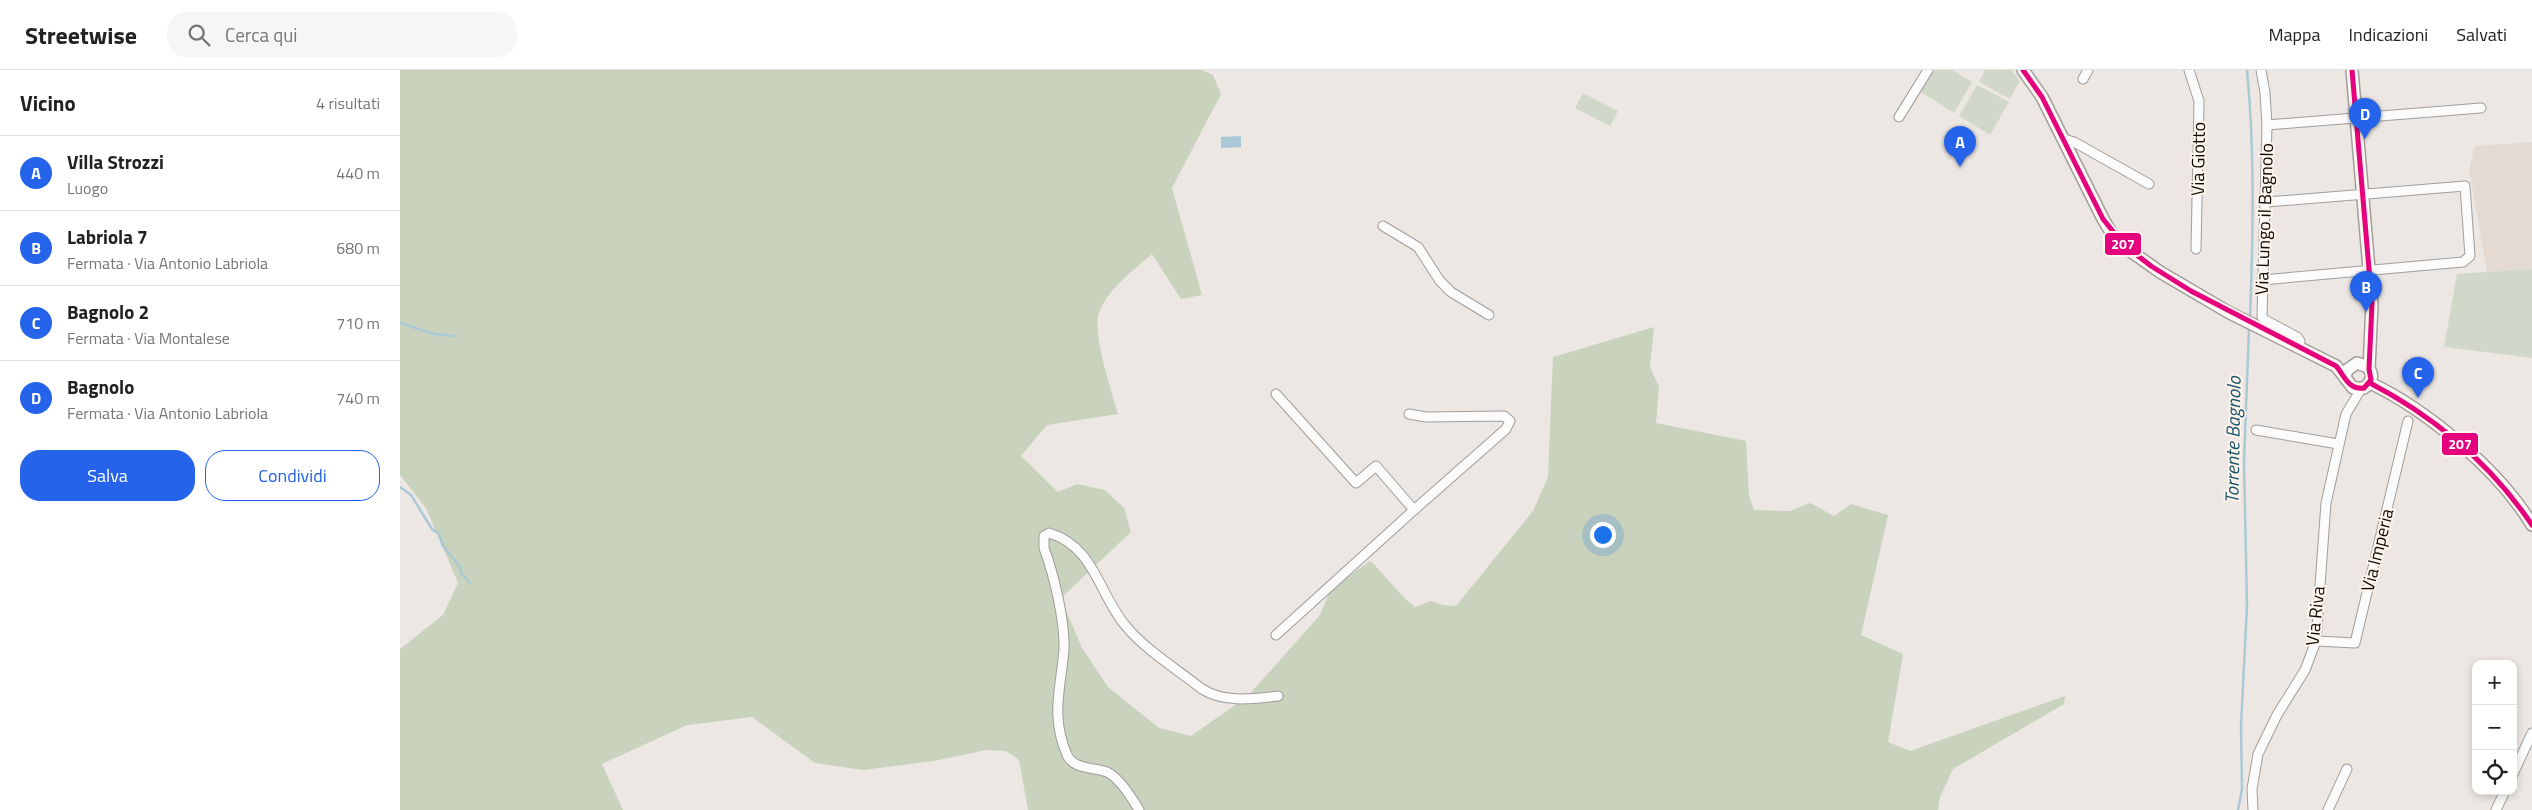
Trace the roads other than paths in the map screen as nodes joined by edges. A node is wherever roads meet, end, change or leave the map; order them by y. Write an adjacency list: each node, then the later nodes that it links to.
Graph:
1 (1928, 70): 9 (street)
2 (2023, 70): 12 (street)
3 (2088, 70): 7 (street)
4 (2188, 70): 17 (street, Via Giotto)
5 (2261, 70): 11 (street, Via Lungo il Bagnolo)
6 (2352, 70): 10 (street)
7 (2083, 79)
8 (2481, 108): 10 (street)
9 (1899, 117)
10 (2357, 119): 11 (street); 14 (street)
11 (2267, 126): 15 (street, Via Lungo il Bagnolo)
12 (2064, 139): 13 (street); 22 (street)
13 (2150, 184)
14 (2364, 195): 15 (street); 18 (street); 18 (street)
15 (2267, 202): 19 (street, Via Lungo il Bagnolo)
16 (1383, 226): 20 (street)
17 (2196, 249)
18 (2370, 270): 19 (street); 21 (street)
19 (2262, 280): 22 (street, Via Lungo il Bagnolo)
20 (1489, 315)
21 (2371, 335): 23 (street); 24 (street)
22 (2299, 347): 25 (street)
23 (2357, 363): 24 (street); 25 (street)
24 (2370, 369): 25 (street)
25 (2356, 383): 30 (street, Via Riva); 32 (street)
26 (1276, 394): 31 (street)
27 (1409, 414): 31 (street)
28 (2408, 421): 34 (street, Via Imperia)
29 (2256, 430): 30 (street)
30 (2338, 444): 34 (street, Via Riva)
31 (1414, 510): 33 (street)
32 (2532, 525)
33 (1276, 635)
34 (2316, 640): 41 (street, Via Riva)
35 (1278, 696): 40 (street)
36 (2532, 733): 37 (street)
37 (2517, 765)
38 (2347, 769): 42 (street)
39 (2503, 795): 43 (street)
40 (1139, 810)
41 (2253, 810)
42 (2328, 810)
43 (2496, 810)

